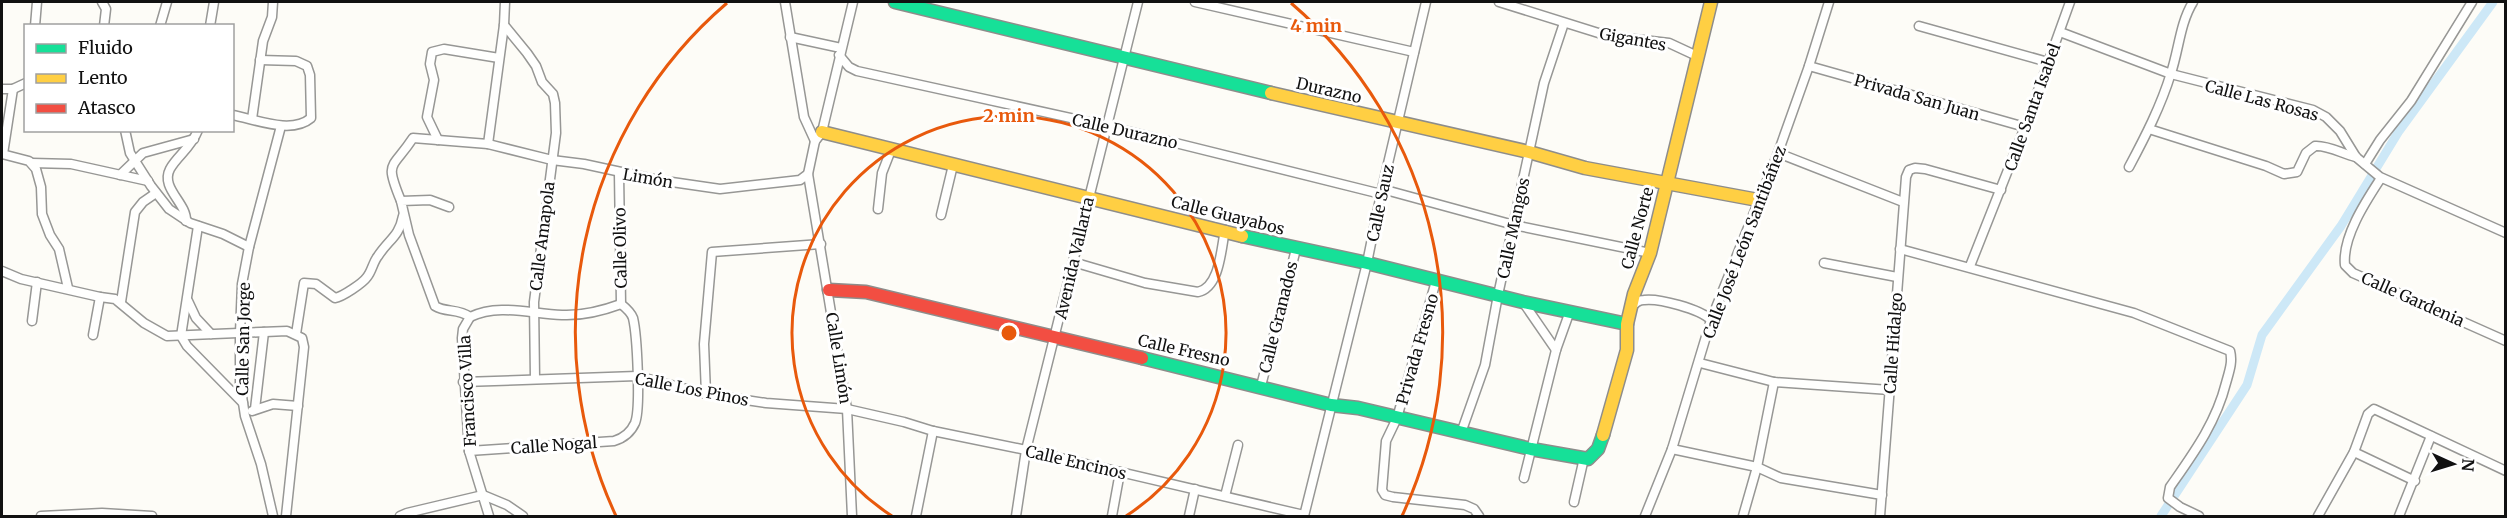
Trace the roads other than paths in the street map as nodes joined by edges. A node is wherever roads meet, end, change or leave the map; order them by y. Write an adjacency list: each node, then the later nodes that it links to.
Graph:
1 (37, 2): 20 (street)
2 (167, 2): 22 (street)
3 (214, 2): 23 (street)
4 (273, 2): 33 (street)
5 (504, 2): 24 (street)
6 (784, 2): 27 (street)
7 (853, 2): 28 (street)
8 (895, 2): 32 (street, Durazno)
9 (1138, 2): 32 (street, Avenida Vallarta)
10 (1195, 2): 29 (street)
11 (1426, 2): 29 (street, Calle Sauz)
12 (1499, 2): 19 (street, Gigantes)
13 (1711, 2): 30 (street, Calle Norte)
14 (1829, 2): 35 (street, Calle José León Santibáñez)
15 (2070, 2): 26 (street, Calle Santa Isabel)
16 (2193, 2): 37 (street)
17 (2472, 2): 65 (street)
18 (106, 3): 21 (street)
19 (1564, 23): 30 (street, Gigantes); 56 (street, Calle Mangos)
20 (35, 24)
21 (104, 24)
22 (161, 24)
23 (210, 24)
24 (504, 25): 31 (street); 61 (street, Calle Amapola)
25 (1919, 26): 34 (street)
26 (2060, 32): 34 (street, Calle Santa Isabel); 37 (street, Calle Las Rosas)
27 (790, 37): 28 (street); 51 (street)
28 (840, 52): 36 (street, Calle Durazno); 38 (street)
29 (1414, 52): 44 (street, Calle Sauz)
30 (1697, 56): 72 (street, Calle Norte)
31 (499, 58): 53 (street); 54 (street)
32 (1124, 59): 44 (street, Durazno); 46 (street, Avenida Vallarta)
33 (260, 60): 43 (street); 45 (street)
34 (2048, 62): 47 (street, Calle Santa Isabel)
35 (1809, 66): 47 (street, Privada San Juan); 57 (street, Calle José León Santibáñez)
36 (857, 70): 38 (street); 46 (street, Calle Durazno)
37 (2171, 74): 48 (street); 59 (street, Calle Las Rosas)
38 (834, 76): 51 (street)
39 (24, 84): 40 (street)
40 (14, 88): 41 (street); 58 (street)
41 (2, 89)
42 (234, 115): 43 (street)
43 (252, 119): 45 (street)
44 (1397, 123): 56 (street, Durazno); 74 (street, Calle Sauz)
45 (281, 126): 90 (street, Calle San Jorge)
46 (1107, 126): 74 (street, Calle Durazno); 76 (street, Avenida Vallarta)
47 (2025, 128): 73 (street, Calle Santa Isabel)
48 (2149, 129): 59 (street); 64 (street)
49 (125, 132): 60 (street)
50 (196, 135): 60 (street); 84 (street)
51 (818, 137): 55 (street, Calle Guayabos); 68 (street)
52 (413, 138): 53 (street, Limón); 78 (street, Francisco Villa)
53 (438, 140): 54 (street, Limón)
54 (488, 144): 61 (street, Limón)
55 (891, 150): 63 (street, Calle Guayabos); 81 (street)
56 (1529, 152): 72 (street, Durazno); 85 (street, Calle Mangos)
57 (1778, 153): 77 (street, Calle José León Santibáñez); 79 (street)
58 (2, 154): 62 (street)
59 (2356, 157): 65 (street, Calle Las Rosas)
60 (135, 160): 69 (street); 71 (street)
61 (552, 160): 67 (street, Limón); 114 (street, Calle Amapola)
62 (32, 163): 69 (street); 103 (street)
63 (953, 165): 76 (street, Calle Guayabos); 83 (street)
64 (2129, 167)
65 (2367, 167): 70 (street, Calle Las Rosas)
66 (1909, 170): 73 (street, Calle Santa Isabel); 79 (street, Calle Hidalgo)
67 (619, 172): 68 (street, Limón); 111 (street, Calle Olivo)
68 (808, 174): 89 (street, Calle Limón)
69 (120, 176): 71 (street)
70 (2380, 177): 88 (street, Calle Las Rosas); 126 (street, Calle Gardenia)
71 (148, 181): 75 (street)
72 (1667, 183): 77 (street, Durazno); 93 (street, Calle Norte)
73 (2001, 190): 97 (street)
74 (1382, 191): 85 (street, Calle Durazno); 95 (street, Calle Sauz)
75 (156, 193): 84 (street); 109 (street)
76 (1088, 198): 87 (street, Calle Guayabos); 94 (street, Avenida Vallarta)
77 (1758, 200): 116 (street, Calle José León Santibáñez)
78 (401, 201): 80 (street); 82 (street, Francisco Villa)
79 (1903, 202): 92 (street, Calle Hidalgo)
80 (449, 207)
81 (878, 210)
82 (404, 212): 115 (street, Francisco Villa); 122 (street)
83 (941, 215)
84 (186, 220): 86 (street)
85 (1514, 225): 93 (street, Calle Durazno); 105 (street, Calle Mangos)
86 (198, 226): 90 (street); 107 (street)
87 (1225, 230): 91 (street, Calle Guayabos); 94 (street)
88 (2505, 233)
89 (821, 244): 104 (street, Calle Limón); 135 (street)
90 (249, 246): 120 (street, Calle San Jorge)
91 (1296, 249): 95 (street, Calle Guayabos); 133 (street, Calle Granados)
92 (1900, 249): 97 (street); 99 (street, Calle Hidalgo)
93 (1650, 253): 101 (street, Calle Norte)
94 (1073, 262): 125 (street, Avenida Vallarta)
95 (1368, 263): 100 (street, Calle Guayabos); 137 (street, Calle Sauz)
96 (1824, 263): 99 (street)
97 (1970, 266): 165 (street)
98 (2, 272): 102 (street)
99 (1897, 277): 134 (street, Calle Hidalgo)
100 (1436, 281): 105 (street, Calle Guayabos); 142 (street, Privada Fresno)
101 (1640, 281): 108 (street); 112 (street, Calle Norte)
102 (37, 282): 103 (street); 117 (street)
103 (68, 288): 106 (street)
104 (829, 290): 125 (street, Calle Fresno); 140 (street, Calle Limón)
105 (1498, 295): 110 (street, Calle Guayabos); 145 (street, Calle Mangos)
106 (100, 297): 109 (street); 123 (street)
107 (187, 300): 121 (street); 124 (street)
108 (1650, 300): 112 (street); 116 (street)
109 (121, 302): 124 (street)
110 (1523, 302): 113 (street, Calle Guayabos); 127 (street)
111 (621, 304): 114 (street); 129 (street, Calle Olivo)
112 (1630, 308): 118 (street, Calle Norte)
113 (1570, 310): 118 (street, Calle Guayabos); 127 (street)
114 (533, 312): 115 (street); 130 (street, Calle Amapola)
115 (470, 317): 131 (street, Francisco Villa)
116 (1711, 320): 128 (street, Calle José León Santibáñez)
117 (32, 321)
118 (1627, 324): 153 (street, Calle Norte)
119 (264, 332): 120 (street); 122 (street); 139 (street)
120 (240, 333): 121 (street); 136 (street, Calle San Jorge)
121 (211, 334): 124 (street)
122 (296, 334): 138 (street)
123 (93, 335)
124 (181, 336): 136 (street)
125 (1056, 337): 133 (street, Calle Fresno); 150 (street, Avenida Vallarta)
126 (2505, 341)
127 (1556, 350): 148 (street)
128 (1700, 363): 132 (street); 149 (street, Calle José León Santibáñez)
129 (637, 376): 130 (street, Calle Los Pinos); 135 (street, Calle Los Pinos); 143 (street, Calle Olivo)
130 (535, 379): 131 (street, Calle Los Pinos)
131 (463, 382): 151 (street, Francisco Villa)
132 (1774, 382): 134 (street); 154 (street)
133 (1261, 386): 137 (street, Calle Fresno)
134 (1890, 390): 161 (street, Calle Hidalgo)
135 (706, 394): 140 (street, Calle Los Pinos)
136 (243, 403): 141 (street, Calle San Jorge)
137 (1331, 405): 142 (street, Calle Fresno); 178 (street, Calle Sauz)
138 (297, 406): 139 (street); 169 (street)
139 (255, 409): 141 (street)
140 (847, 409): 144 (street, Calle Encinos); 173 (street, Calle Limón)
141 (244, 416): 168 (street, Calle San Jorge)
142 (1397, 418): 145 (street, Calle Fresno); 179 (street, Privada Fresno)
143 (634, 426): 151 (street, Calle Nogal)
144 (933, 431): 150 (street, Calle Encinos); 174 (street)
145 (1461, 433): 148 (street, Calle Fresno)
146 (2431, 436): 152 (street); 155 (street); 158 (street)
147 (1238, 445): 162 (street)
148 (1531, 449): 153 (street, Calle Fresno); 157 (street)
149 (1672, 449): 154 (street); 180 (street, Calle José León Santibáñez)
150 (1026, 450): 156 (street, Calle Encinos); 175 (street, Avenida Vallarta)
151 (469, 451): 160 (street, Francisco Villa)
152 (2354, 452): 158 (street); 184 (street)
153 (1586, 458): 163 (street)
154 (1757, 467): 161 (street); 181 (street)
155 (2505, 471)
156 (1120, 472): 159 (street, Calle Encinos); 176 (street)
157 (1524, 478)
158 (2415, 481): 185 (street)
159 (1195, 489): 162 (street, Calle Encinos); 177 (street)
160 (483, 495): 164 (street); 171 (street, Francisco Villa); 172 (street)
161 (1882, 495): 182 (street, Calle Hidalgo)
162 (1225, 496): 178 (street, Calle Encinos)
163 (1574, 502)
164 (432, 512): 170 (street)
165 (2183, 512): 183 (street)
166 (41, 516): 167 (street)
167 (152, 516)
168 (273, 516)
169 (286, 516)
170 (400, 516)
171 (489, 516)
172 (523, 516)
173 (852, 516)
174 (916, 516)
175 (1016, 516)
176 (1112, 516)
177 (1189, 516)
178 (1304, 516)
179 (1479, 516)
180 (1645, 516)
181 (1743, 516)
182 (1880, 516)
183 (2199, 516)
184 (2318, 516)
185 (2399, 516)

